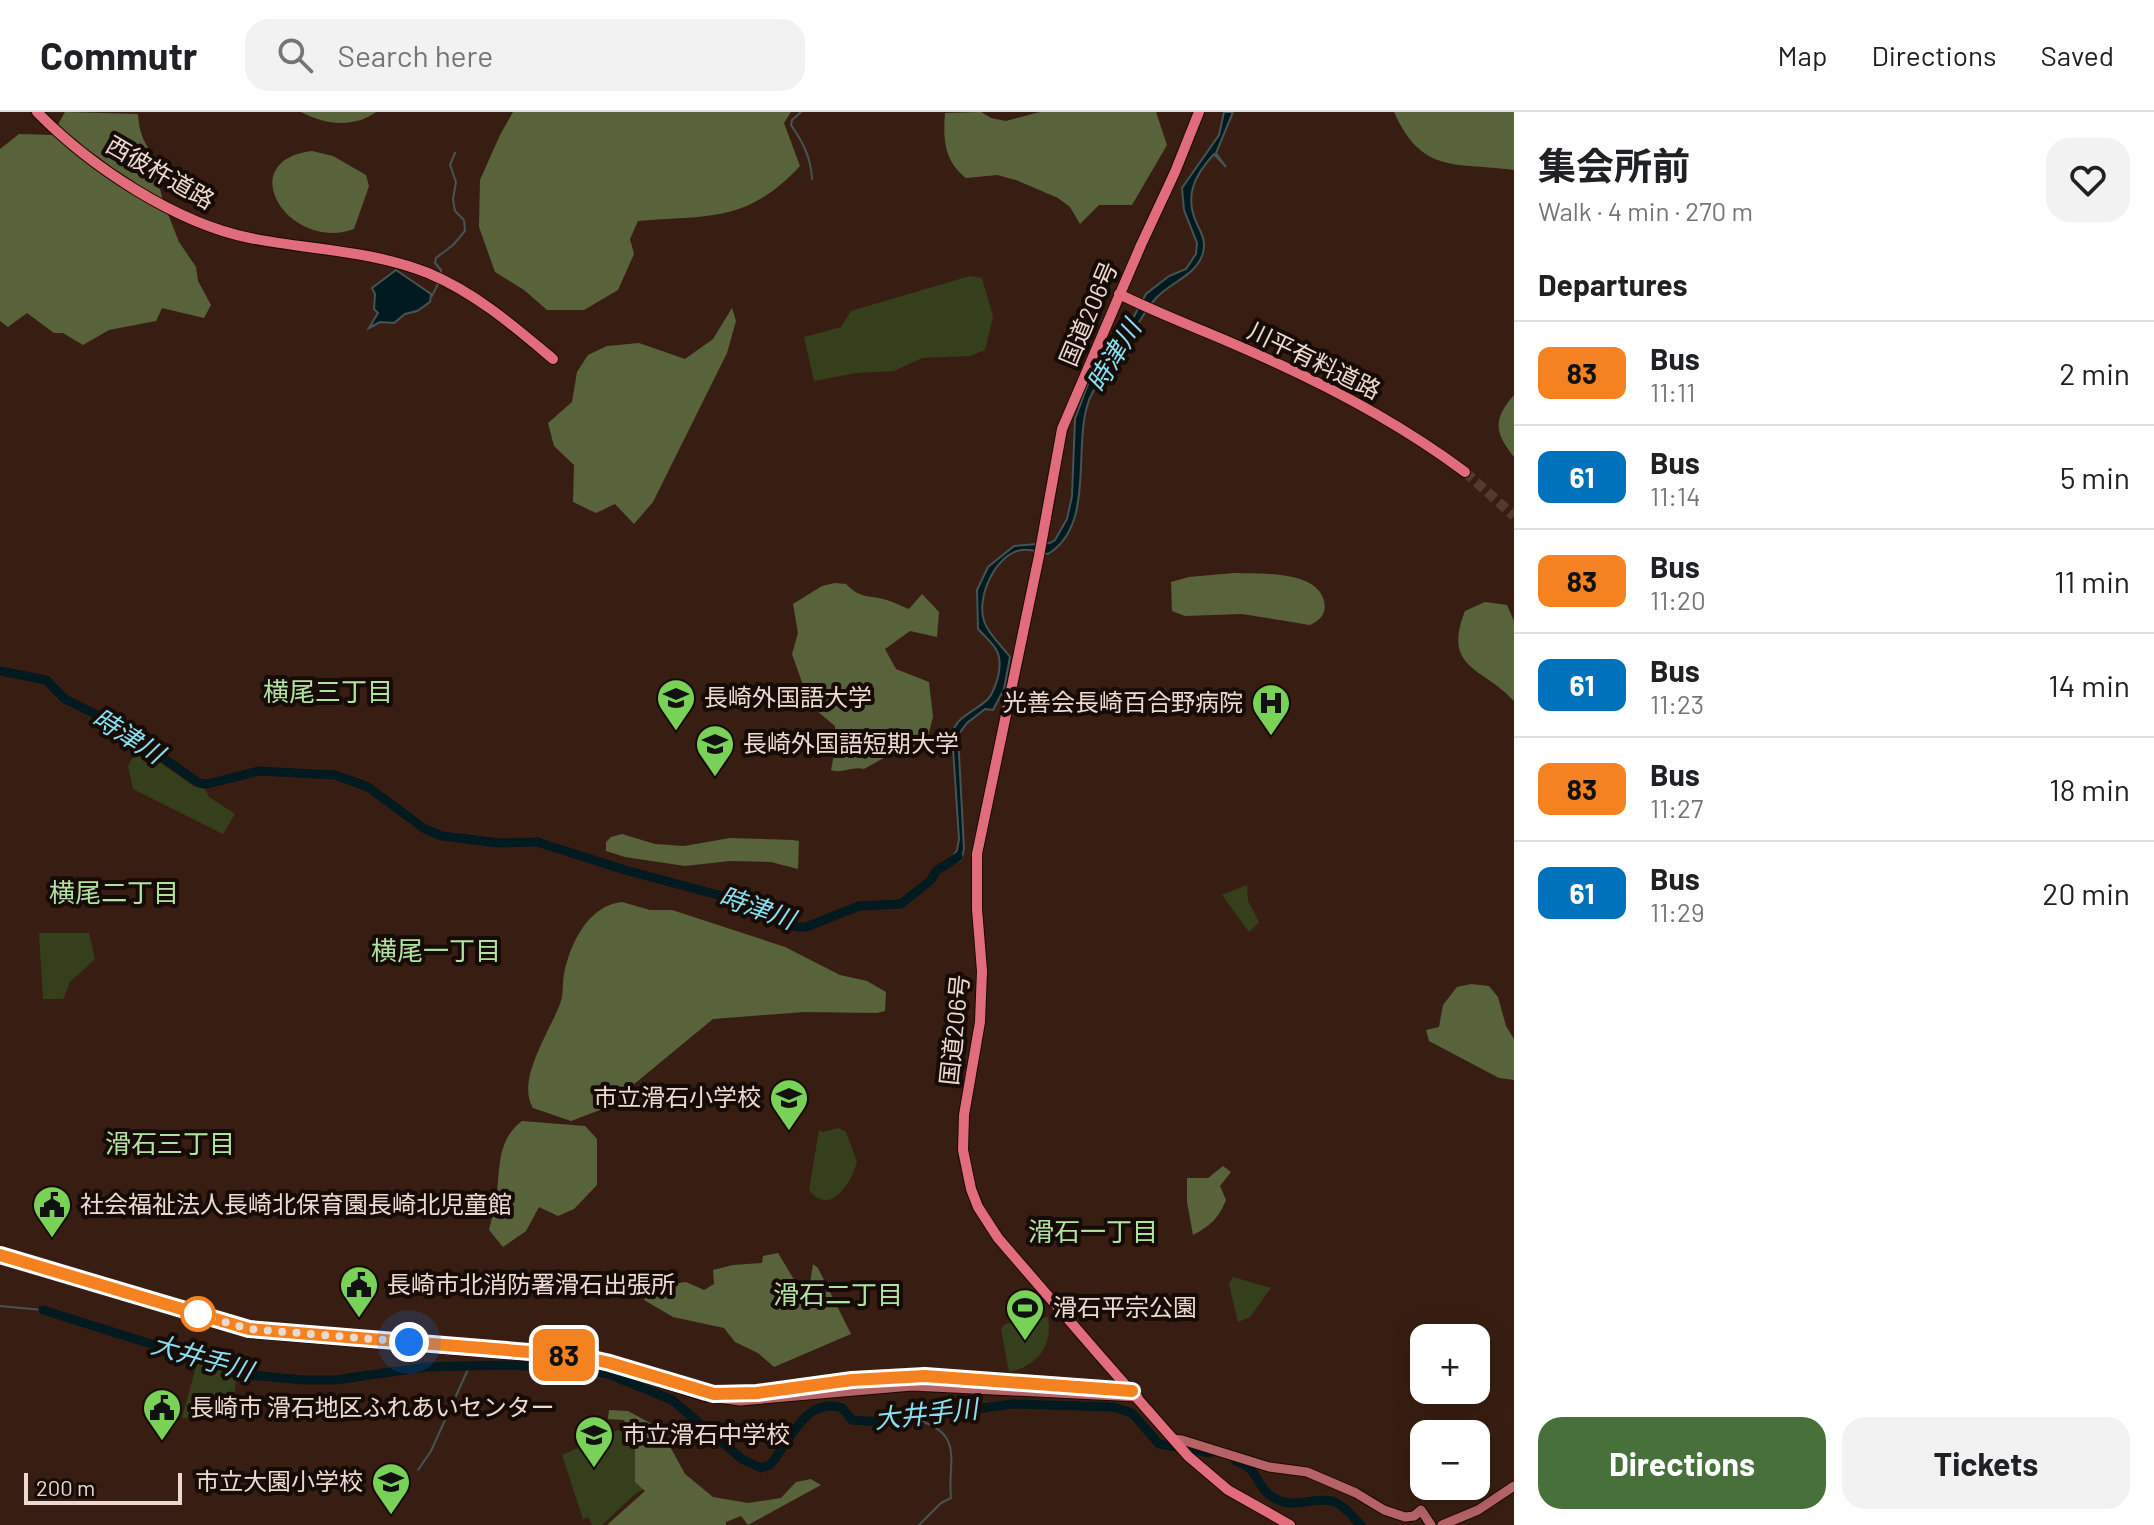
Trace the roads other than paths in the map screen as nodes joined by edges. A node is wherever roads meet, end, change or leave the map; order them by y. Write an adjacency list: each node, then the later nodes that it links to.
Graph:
1 (1199, 112): 3 (highway, 国道206号)
2 (40, 115): 4 (highway, 西彼杵道路)
3 (1119, 294): 5 (highway, 川平有料道路); 7 (highway, 国道206号)
4 (553, 359)
5 (1465, 470)
6 (0, 1256): 7 (main road)
7 (1135, 1394): 8 (highway, 国道206号)
8 (1174, 1439): 10 (highway, 国道206号); 11 (main road)
9 (1514, 1486): 12 (main road)
10 (1290, 1525)
11 (1431, 1525)
12 (1442, 1525)

